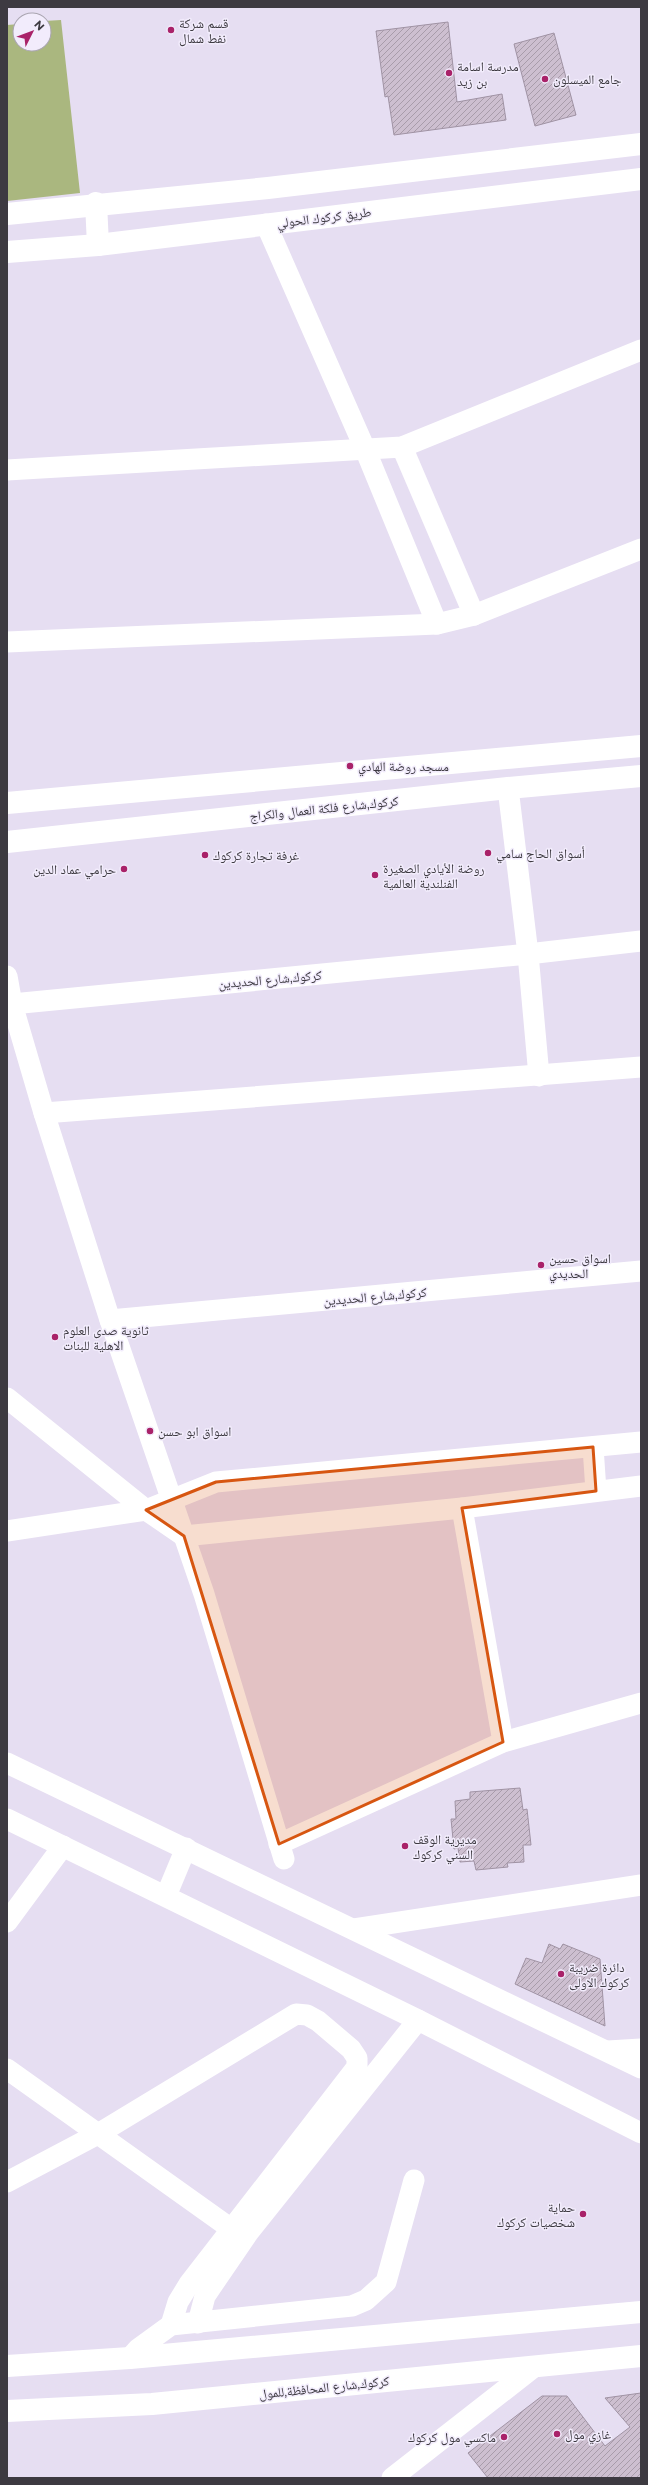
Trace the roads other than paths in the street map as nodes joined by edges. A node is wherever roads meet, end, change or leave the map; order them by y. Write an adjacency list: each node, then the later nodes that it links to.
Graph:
1 (641, 144): 3 (main road)
2 (641, 179): 5 (main road, طريق كركوك الحولي)
3 (96, 203): 4 (main road); 6 (main road)
4 (7, 214)
5 (266, 224): 6 (main road, طريق كركوك الحولي); 10 (street)
6 (98, 245): 7 (main road, طريق كركوك الحولي)
7 (7, 252)
8 (641, 350): 9 (street)
9 (402, 447): 10 (street); 13 (street)
10 (365, 449): 11 (street); 14 (street)
11 (7, 470)
12 (641, 549): 13 (street)
13 (474, 615): 14 (street)
14 (437, 624): 15 (street)
15 (7, 642)
16 (641, 737): 18 (street)
17 (641, 746): 18 (main road)
18 (619, 748): 21 (main road)
19 (641, 776): 20 (main road, كركوك,شارع فلكة العمال والكراج)
20 (508, 788): 22 (main road, كركوك,شارع فلكة العمال والكراج); 24 (street)
21 (7, 803)
22 (7, 842)
23 (641, 941): 24 (street, كركوك,شارع الحديدين)
24 (528, 954): 26 (street, كركوك,شارع الحديدين); 28 (street)
25 (7, 976): 26 (street)
26 (12, 1004): 29 (street)
27 (641, 1066): 28 (street)
28 (539, 1076): 29 (street)
29 (44, 1113): 31 (street)
30 (641, 1271): 31 (street, كركوك,شارع الحديدين)
31 (110, 1320): 37 (street)
32 (7, 1398): 39 (street)
33 (641, 1442): 34 (street)
34 (593, 1447): 36 (street); 37 (street)
35 (641, 1486): 36 (street)
36 (596, 1491): 38 (street)
37 (172, 1500): 39 (street); 41 (street)
38 (462, 1508): 41 (street); 43 (street)
39 (146, 1510): 40 (street); 41 (street)
40 (7, 1531)
41 (184, 1536): 43 (street)
42 (641, 1703): 43 (street)
43 (503, 1742)
44 (7, 1763): 47 (street)
45 (7, 1819): 46 (street)
46 (63, 1846): 49 (street); 50 (street)
47 (186, 1848): 49 (street); 51 (street)
48 (641, 1885): 51 (street)
49 (166, 1896): 52 (street)
50 (7, 1922)
51 (354, 1929): 54 (street)
52 (418, 2020): 57 (street); 63 (street)
53 (641, 2048): 54 (street)
54 (607, 2051): 55 (street)
55 (641, 2068)
56 (7, 2069): 58 (street)
57 (641, 2133)
58 (98, 2134): 60 (street); 61 (street); 61 (street)
59 (414, 2180): 63 (street)
60 (7, 2182)
61 (230, 2228): 64 (street)
62 (641, 2312): 66 (main road)
63 (198, 2323): 64 (street)
64 (171, 2325): 66 (street)
65 (641, 2356): 68 (main road, كركوك,شارع المحافظة,للمول)
66 (130, 2358): 67 (main road)
67 (7, 2366)
68 (534, 2367): 69 (main road, كركوك,شارع المحافظة,للمول); 70 (street)
69 (7, 2411)
70 (392, 2478)

